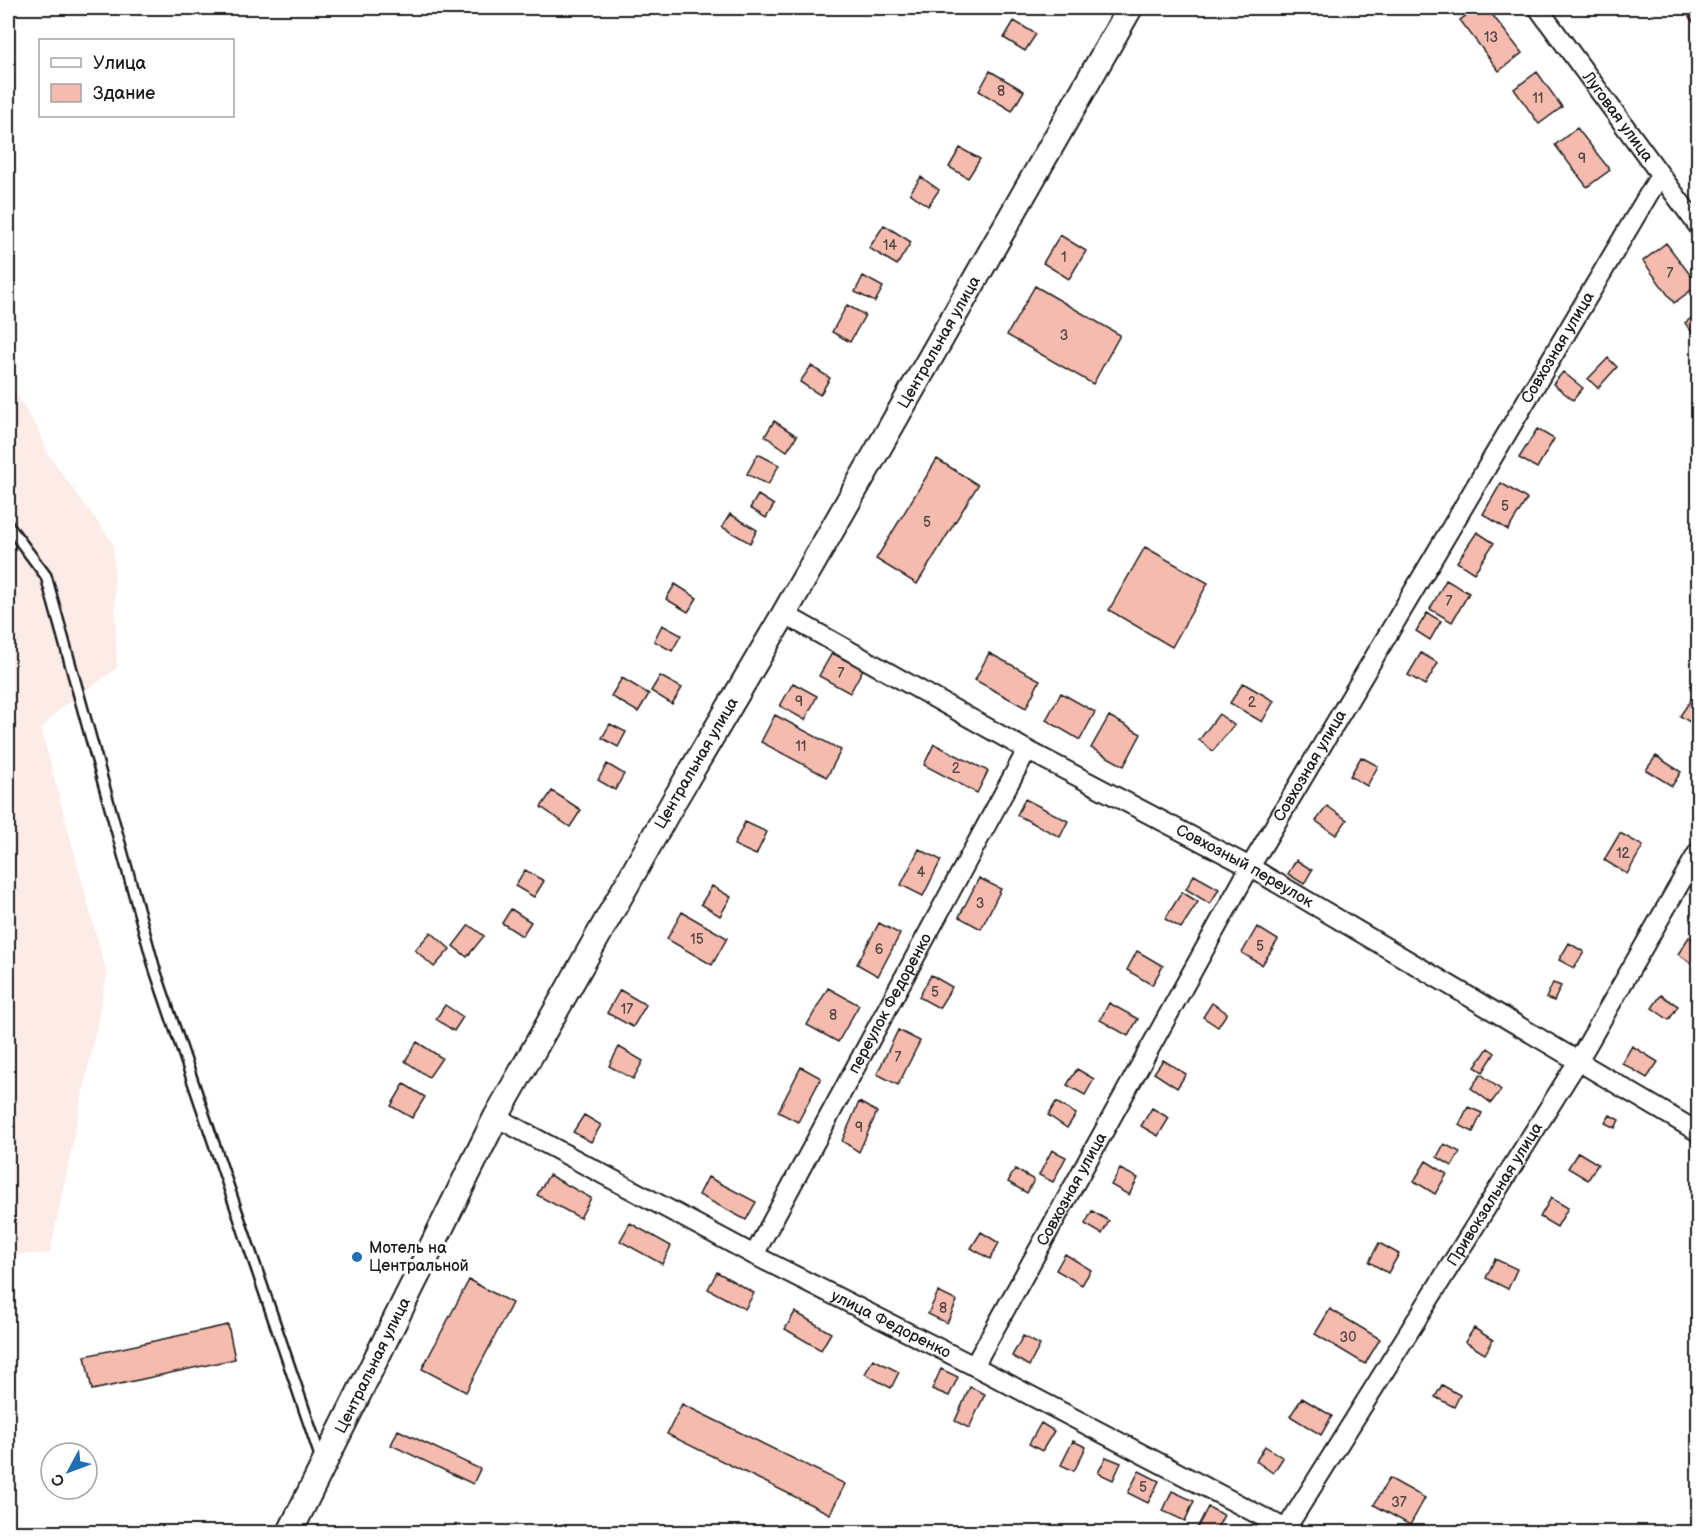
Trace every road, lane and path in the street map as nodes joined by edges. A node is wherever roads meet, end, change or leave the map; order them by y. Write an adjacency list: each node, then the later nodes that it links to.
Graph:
1 (1130, 8): 6 (street, Центральная улица)
2 (1538, 8): 3 (street, Луговая улица)
3 (1660, 174): 4 (street, Луговая улица); 9 (street, Совхозная улица)
4 (1698, 226)
5 (8, 525): 15 (lane)
6 (784, 614): 7 (street, Совхозный переулок); 11 (street, Центральная улица)
7 (1027, 750): 9 (street, Совхозный переулок); 13 (street, переулок Федоренко)
8 (1698, 852): 10 (street, Привокзальная улица)
9 (1250, 867): 10 (street, Совхозный переулок); 14 (street, Совхозная улица)
10 (1578, 1061): 12 (street, Совхозный переулок); 16 (street, Привокзальная улица)
11 (496, 1117): 13 (street, улица Федоренко); 15 (street, Центральная улица)
12 (1698, 1132)
13 (754, 1255): 14 (street, улица Федоренко)
14 (974, 1365): 16 (street, улица Федоренко)
15 (324, 1467): 17 (street, Центральная улица)
16 (1285, 1531)
17 (290, 1533)

